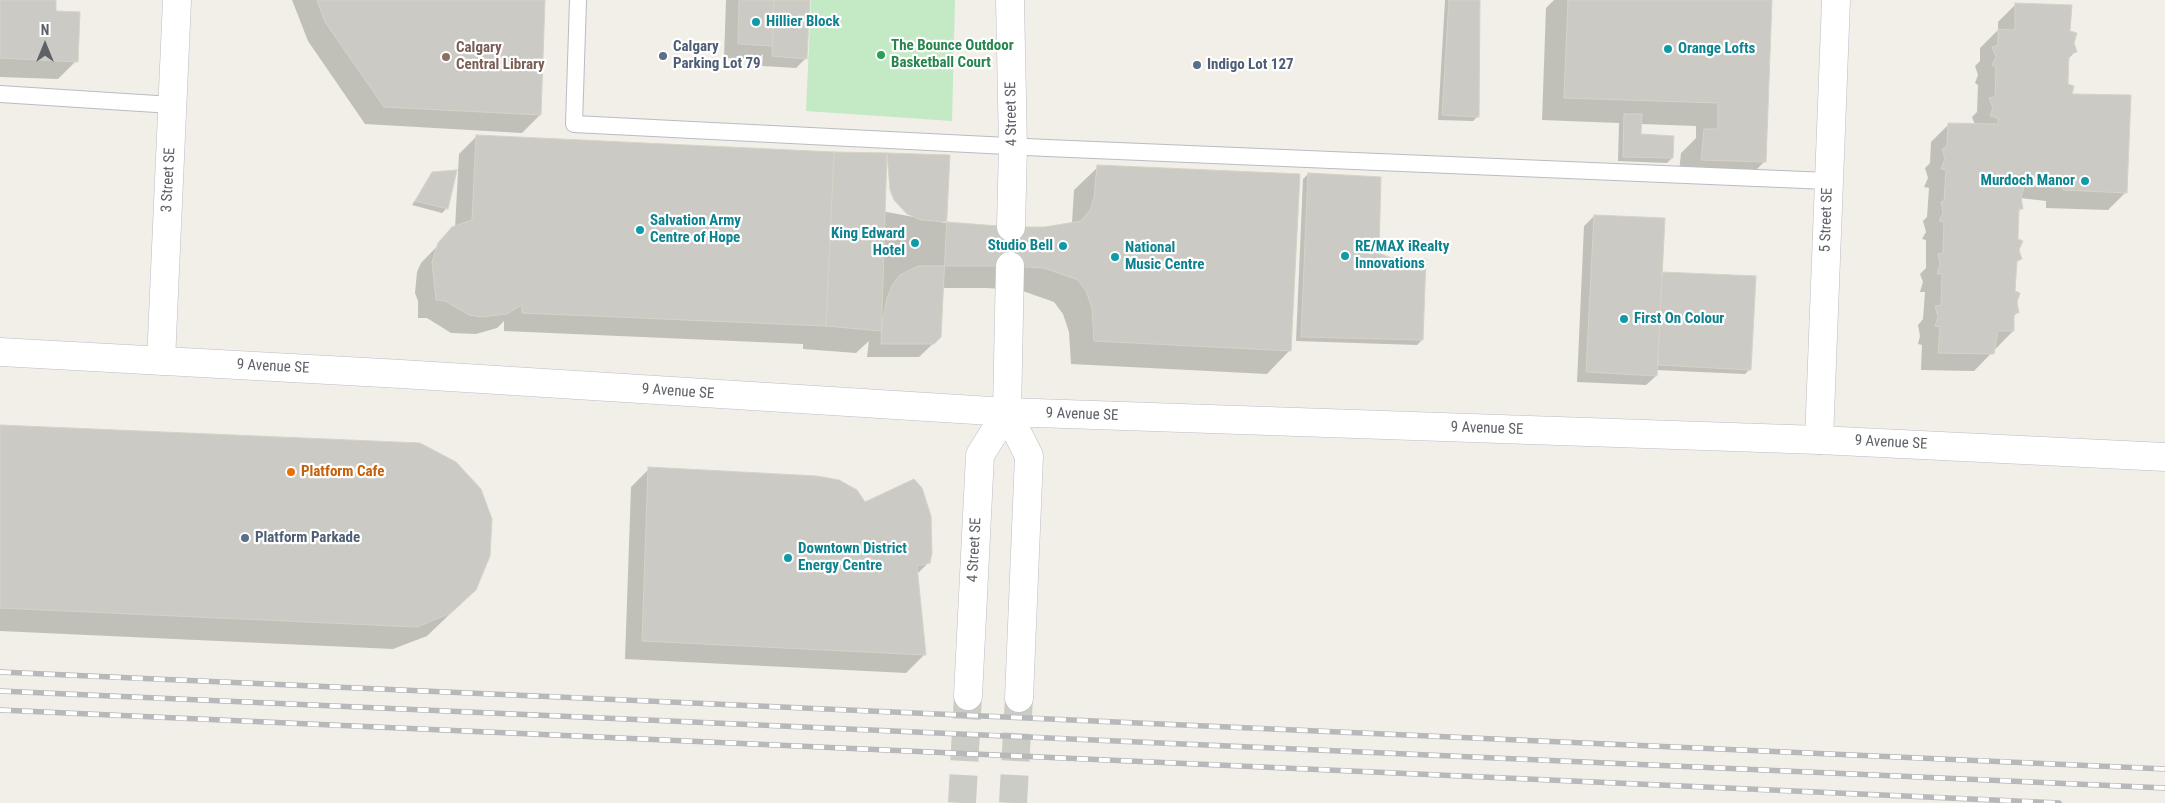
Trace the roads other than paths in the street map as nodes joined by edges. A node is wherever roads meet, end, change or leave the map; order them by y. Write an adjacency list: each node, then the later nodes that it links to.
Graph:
1 (177, 0): 6 (main road, 3 Street SE)
2 (578, 0): 7 (lane)
3 (1010, 0): 7 (main road, 4 Street SE)
4 (1836, 0): 8 (main road, 5 Street SE)
5 (0, 94): 6 (lane)
6 (172, 105): 12 (main road, 3 Street SE)
7 (1013, 147): 8 (lane); 9 (main road, 4 Street SE)
8 (1828, 181): 14 (main road, 5 Street SE)
9 (1011, 227)
10 (1010, 266): 13 (main road)
11 (0, 352): 12 (main road, 9 Avenue SE)
12 (161, 361): 13 (main road, 9 Avenue SE)
13 (1007, 412): 14 (main road, 9 Avenue SE); 16 (main road, 4 Street SE); 17 (main road)
14 (1819, 440): 15 (main road, 9 Avenue SE)
15 (2165, 458)
16 (968, 696)
17 (1019, 698)

